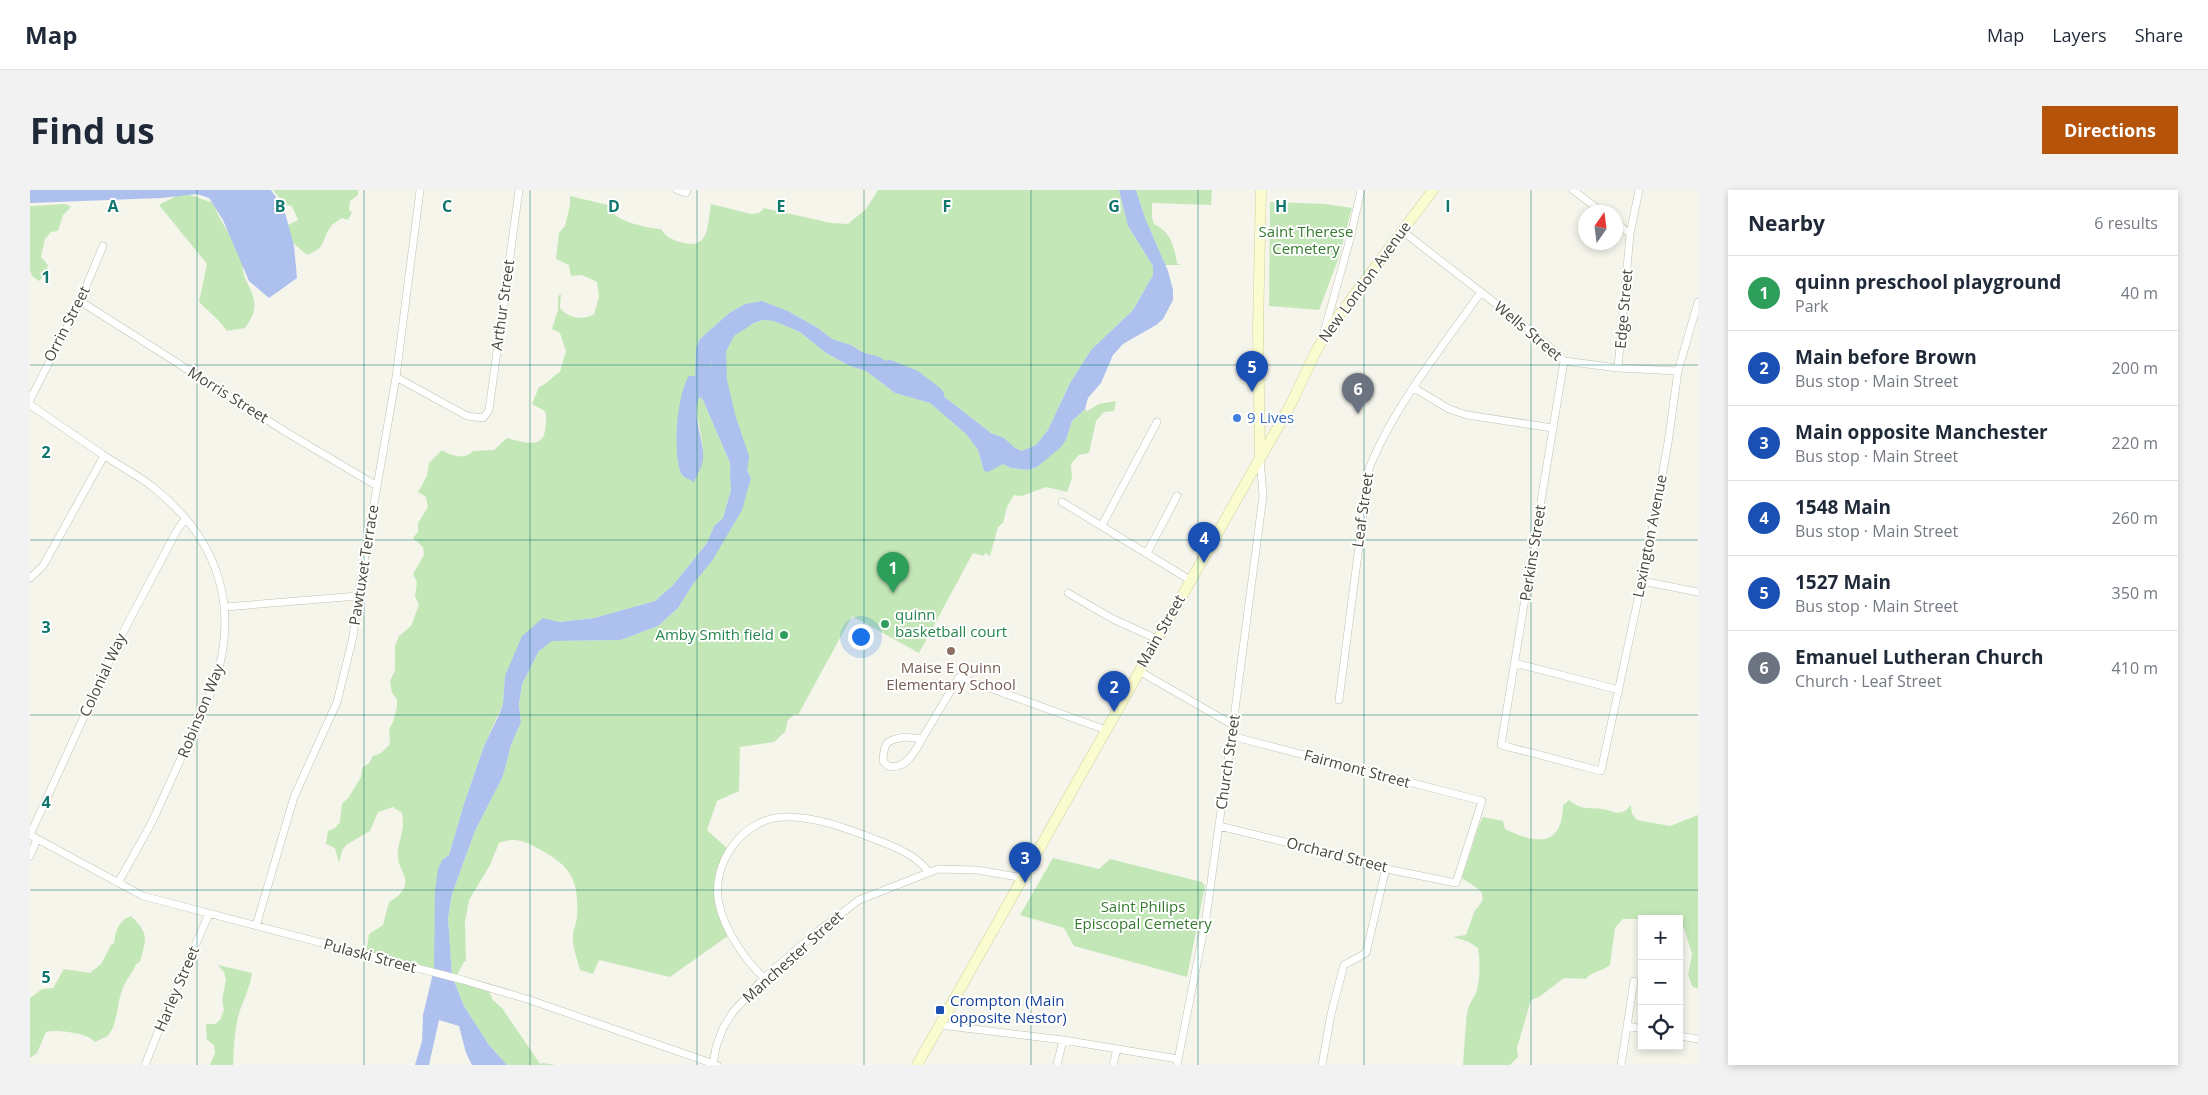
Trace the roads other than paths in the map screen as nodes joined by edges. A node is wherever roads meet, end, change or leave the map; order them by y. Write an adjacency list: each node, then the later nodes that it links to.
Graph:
1 (420, 190): 22 (street, Pawtuxet Terrace)
2 (519, 190): 22 (street, Arthur Street)
3 (678, 190): 9 (street)
4 (1261, 190): 29 (main road)
5 (1361, 190): 18 (street)
6 (1432, 190): 12 (main road, New London Avenue)
7 (1572, 190): 10 (street)
8 (1639, 190): 13 (street, Edge Street)
9 (687, 192)
10 (1592, 205)
11 (1623, 228): 13 (street)
12 (1401, 230): 15 (street, Wells Street); 18 (main road, New London Avenue)
13 (1630, 234): 20 (street, Edge Street)
14 (103, 246): 16 (street, Orrin Street)
15 (1481, 292): 19 (street, Wells Street); 23 (street, Leaf Street)
16 (80, 301): 24 (street, Orrin Street); 30 (street, Morris Street)
17 (1698, 302): 21 (street, Lexington Avenue)
18 (1321, 342): 29 (main road, New London Avenue)
19 (1564, 362): 20 (street, Wells Street); 27 (street, Perkins Street)
20 (1618, 368): 21 (street, Wells Street)
21 (1678, 371): 38 (street, Lexington Avenue)
22 (396, 377): 30 (street, Pawtuxet Terrace)
23 (1414, 388): 27 (street); 47 (street, Leaf Street)
24 (30, 400)
25 (30, 405): 28 (street, Robinson Way)
26 (1157, 422): 34 (street)
27 (1553, 428): 44 (street, Perkins Street)
28 (104, 456): 33 (street, Robinson Way); 36 (street)
29 (1260, 458): 37 (main road, Main Street); 48 (street, Church Street)
30 (377, 486): 41 (street, Pawtuxet Terrace)
31 (1177, 496): 35 (street)
32 (1062, 502): 34 (street)
33 (185, 519): 42 (street, Robinson Way); 54 (street, Colonial Way)
34 (1102, 525): 35 (street)
35 (1147, 553): 37 (street)
36 (33, 576)
37 (1190, 580): 43 (main road, Main Street)
38 (1642, 581): 39 (street); 46 (street, Lexington Avenue)
39 (1698, 592)
40 (1068, 593): 43 (street)
41 (358, 596): 42 (street); 62 (street, Pawtuxet Terrace)
42 (225, 607): 59 (street, Robinson Way)
43 (1157, 639): 45 (main road, Main Street)
44 (1515, 662): 46 (street); 52 (street, Perkins Street)
45 (1139, 671): 48 (street); 49 (main road, Main Street)
46 (1619, 690): 52 (street, Lexington Avenue)
47 (1340, 700)
48 (1234, 725): 50 (street, Church Street)
49 (1106, 730): 51 (street); 58 (main road, Main Street)
50 (1232, 736): 53 (street, Church Street); 60 (street, Fairmont Street)
51 (922, 739): 51 (street)
52 (1601, 771)
53 (1219, 826): 56 (street, Orchard Street); 72 (street, Church Street)
54 (33, 836): 55 (street, Colonial Way); 59 (street, Pulaski Street)
55 (30, 856)
56 (1386, 868): 60 (street, Orchard Street); 78 (street)
57 (928, 871): 58 (street, Manchester Street); 63 (street, Manchester Street); 63 (street)
58 (1024, 878): 65 (main road, Main Street)
59 (118, 883): 61 (street, Pulaski Street)
60 (1456, 883)
61 (210, 914): 62 (street, Pulaski Street); 73 (street, Harley Street)
62 (256, 926): 74 (street, Pulaski Street)
63 (764, 978): 74 (street, Manchester Street)
64 (1634, 981): 66 (street)
65 (940, 1025): 70 (street); 75 (main road, Main Street)
66 (1628, 1026): 67 (street); 79 (street)
67 (1638, 1028)
68 (1683, 1037): 69 (street)
69 (1698, 1039)
70 (1063, 1040): 71 (street); 76 (street)
71 (1117, 1049): 72 (street); 77 (street)
72 (1178, 1062)
73 (145, 1065)
74 (715, 1065)
75 (917, 1065)
76 (1057, 1065)
77 (1113, 1065)
78 (1322, 1065)
79 (1621, 1065)

